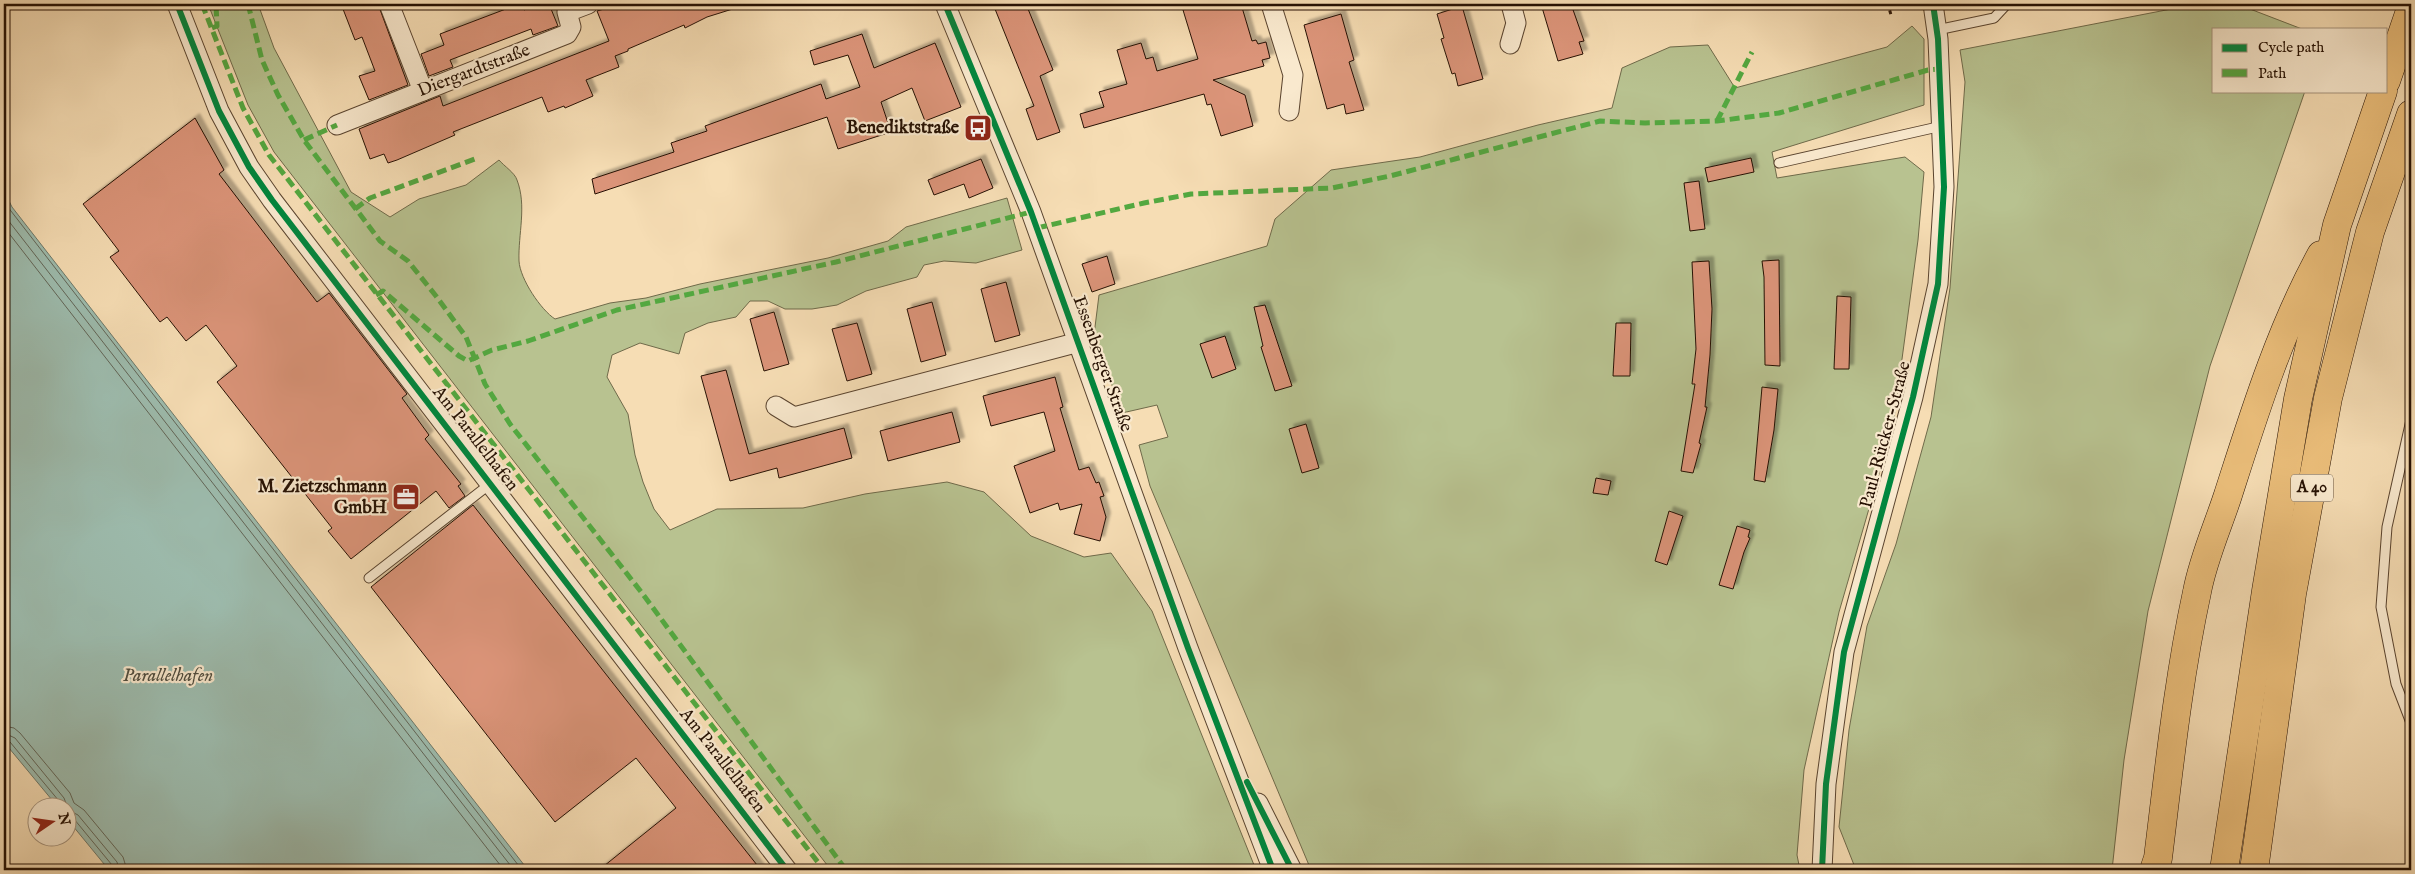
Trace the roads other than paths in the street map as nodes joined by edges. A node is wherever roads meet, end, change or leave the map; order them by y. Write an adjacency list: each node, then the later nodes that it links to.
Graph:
1 (177, 4): 25 (street, Am Parallelhafen)
2 (389, 4): 14 (street)
3 (588, 4): 9 (street, Diergardtstraße)
4 (945, 4): 22 (street, Essenberger Straße)
5 (1271, 4): 16 (street)
6 (1511, 4): 12 (street)
7 (1933, 4): 11 (street, Paul-Rücker-Straße)
8 (2007, 4): 11 (lane)
9 (565, 8): 14 (street, Diergardtstraße)
10 (2411, 8): 13 (highway)
11 (1936, 30): 19 (street, Paul-Rücker-Straße)
12 (1510, 44)
13 (2388, 75)
14 (423, 91): 18 (street, Diergardtstraße)
15 (2383, 92): 21 (highway, A 40)
16 (1289, 111)
17 (2411, 114): 37 (highway, A 40)
18 (338, 125)
19 (1942, 126): 20 (lane); 29 (street, Paul-Rücker-Straße)
20 (1779, 163)
21 (2337, 225): 30 (highway); 36 (highway, A 40)
22 (1079, 342): 23 (street, Essenberger Straße); 28 (street, Essenberger Straße)
23 (776, 406)
24 (2411, 420): 27 (lane)
25 (490, 484): 26 (lane); 31 (street, Am Parallelhafen)
26 (369, 578)
27 (2411, 723)
28 (1223, 738): 32 (street, Essenberger Straße); 33 (street, Essenberger Straße)
29 (1825, 823): 34 (street, Paul-Rücker-Straße); 35 (street, Paul-Rücker-Straße)
30 (2158, 866)
31 (788, 870)
32 (1273, 870)
33 (1292, 870)
34 (1822, 870)
35 (1833, 870)
36 (2224, 870)
37 (2254, 870)

